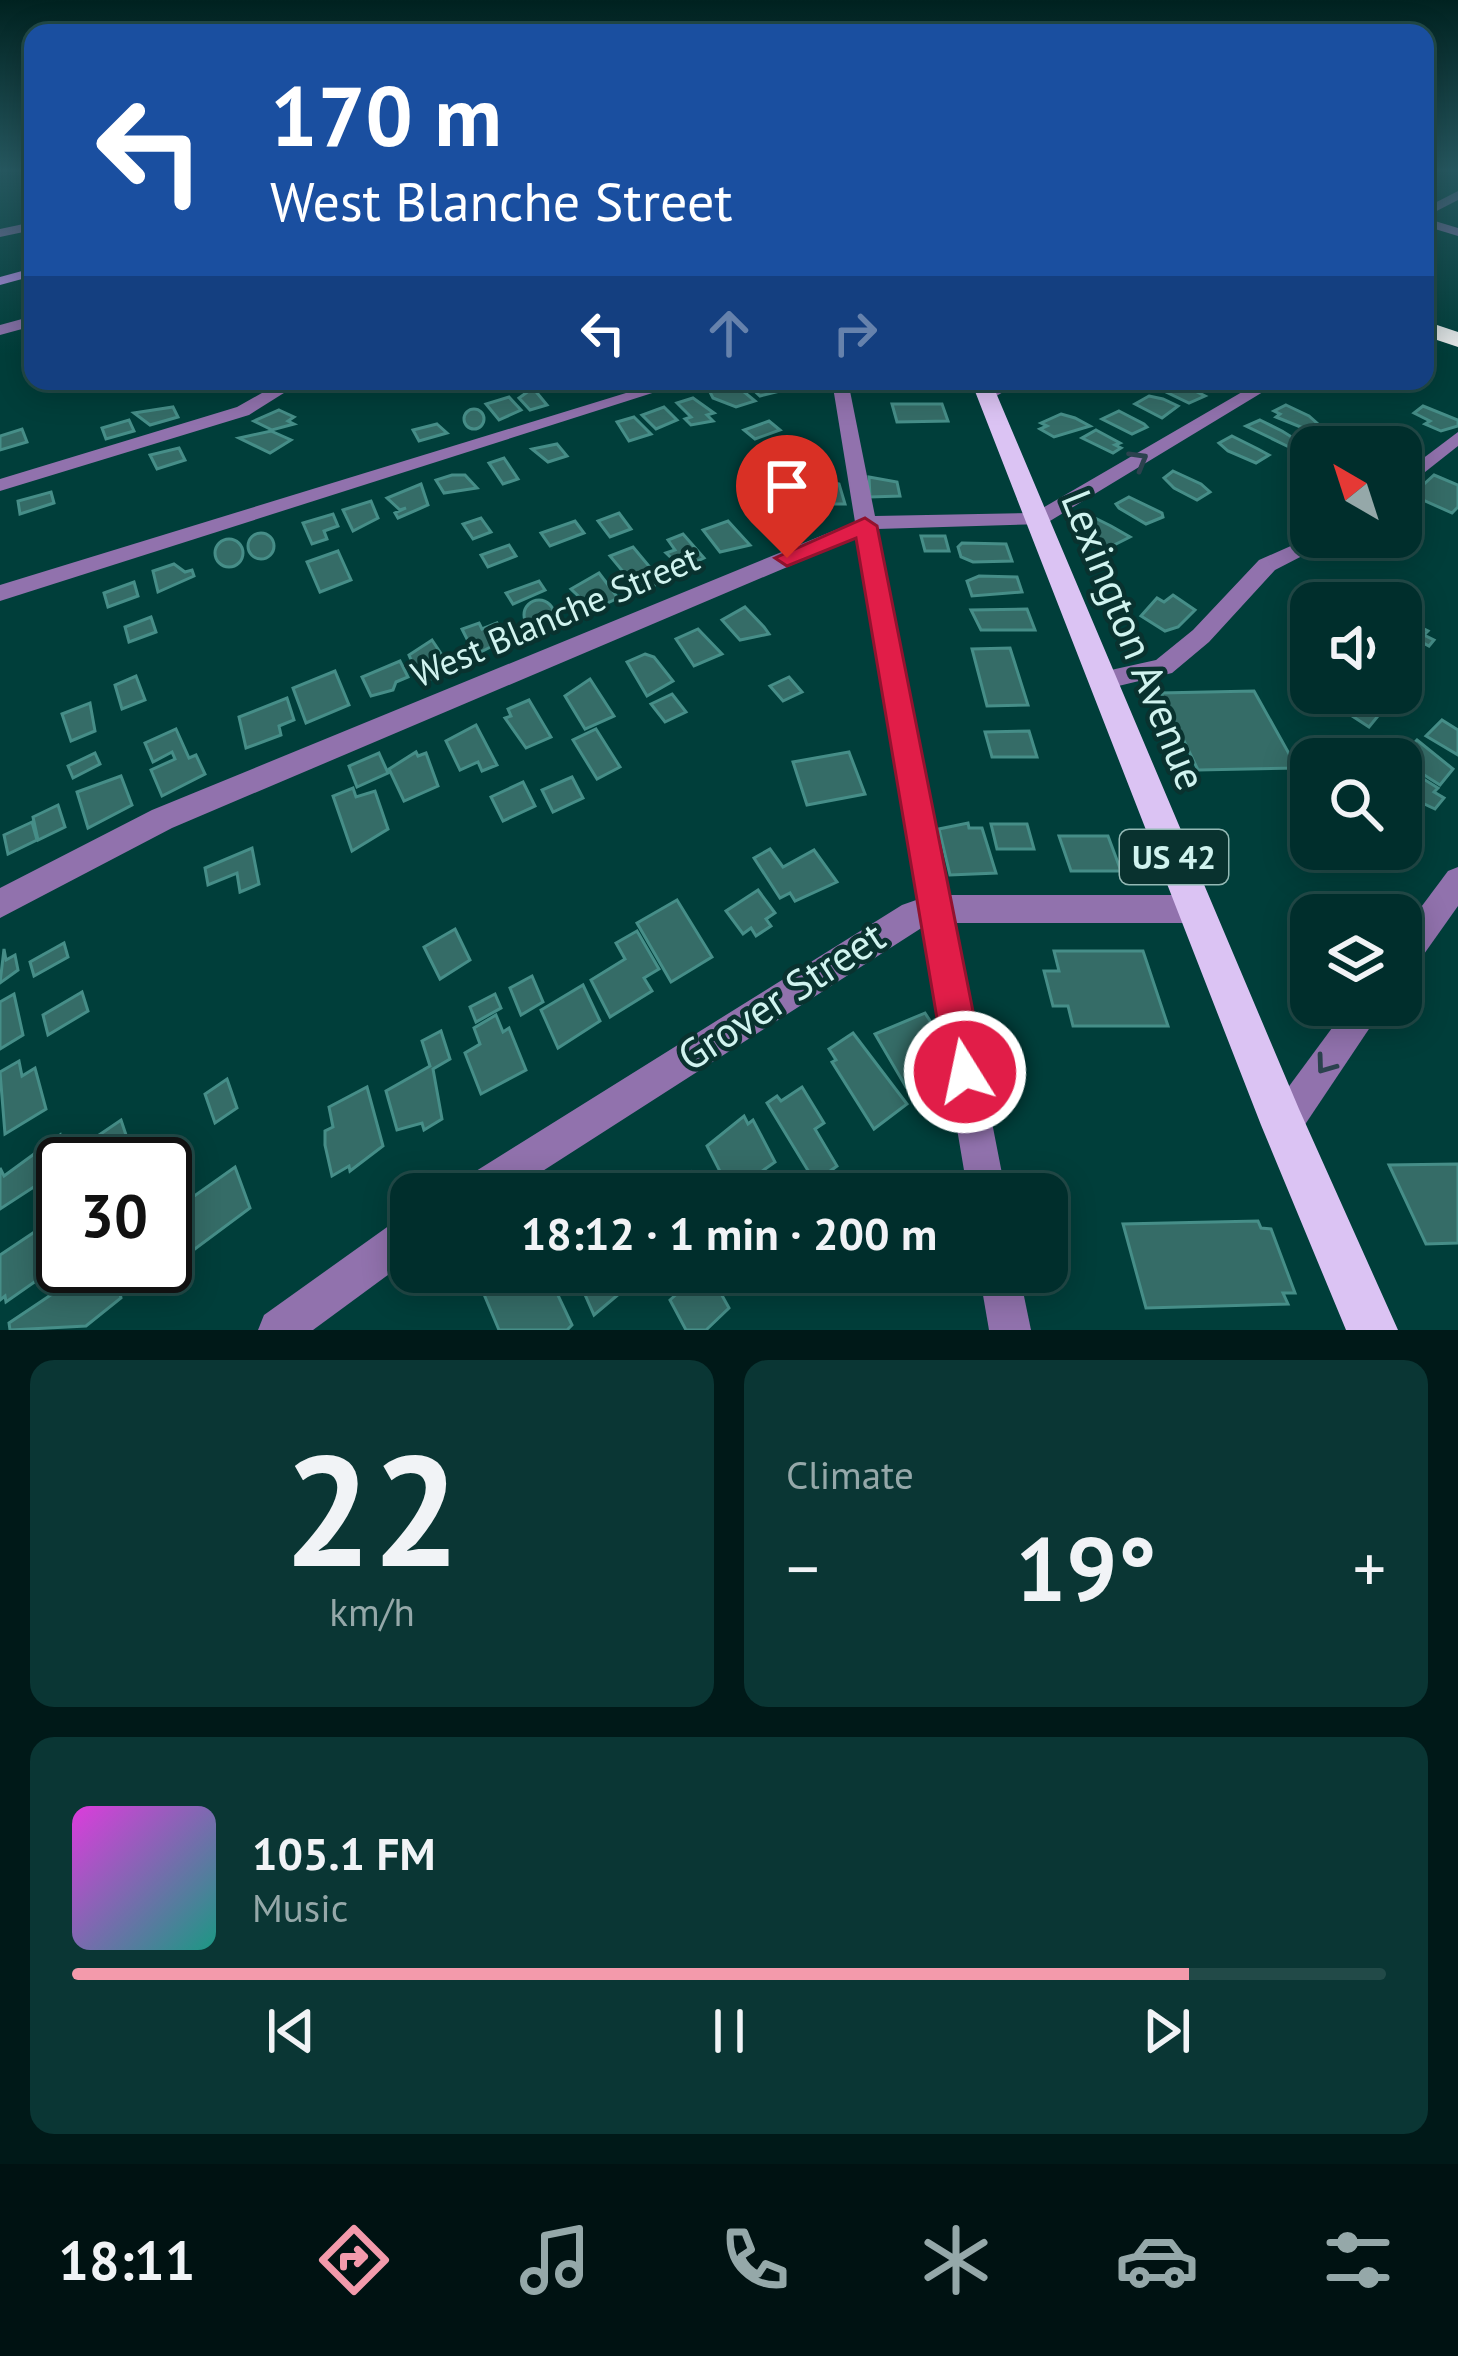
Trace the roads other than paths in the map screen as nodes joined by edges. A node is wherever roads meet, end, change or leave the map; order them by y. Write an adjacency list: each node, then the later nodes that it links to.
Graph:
1 (279, 390): 8 (street)
2 (645, 390): 12 (street)
3 (842, 390): 10 (street)
4 (996, 390): 9 (main road, Lexington Avenue / US 42)
5 (1258, 390): 9 (street, one-way to 5)
6 (1458, 437): 7 (street)
7 (1422, 467)
8 (0, 485)
9 (1038, 519): 10 (street, West Blanche Street); 13 (main road, Lexington Avenue / US 42)
10 (865, 526): 15 (street, West Blanche Street); 16 (street)
11 (1290, 555): 13 (street)
12 (0, 593)
13 (1102, 681): 17 (main road, Lexington Avenue / US 42)
14 (1458, 881): 18 (street)
15 (0, 904)
16 (937, 909): 17 (street, Grover Street); 21 (street, Grover Street); 22 (street)
17 (1195, 909): 20 (main road, Lexington Avenue / US 42)
18 (1422, 931)
19 (1354, 1026): 20 (street, one-way to 20)
20 (1282, 1124): 27 (main road, Lexington Avenue / US 42)
21 (505, 1173)
22 (983, 1173)
23 (390, 1249): 25 (street)
24 (1003, 1293): 26 (street)
25 (279, 1330)
26 (1010, 1330)
27 (1372, 1330)

